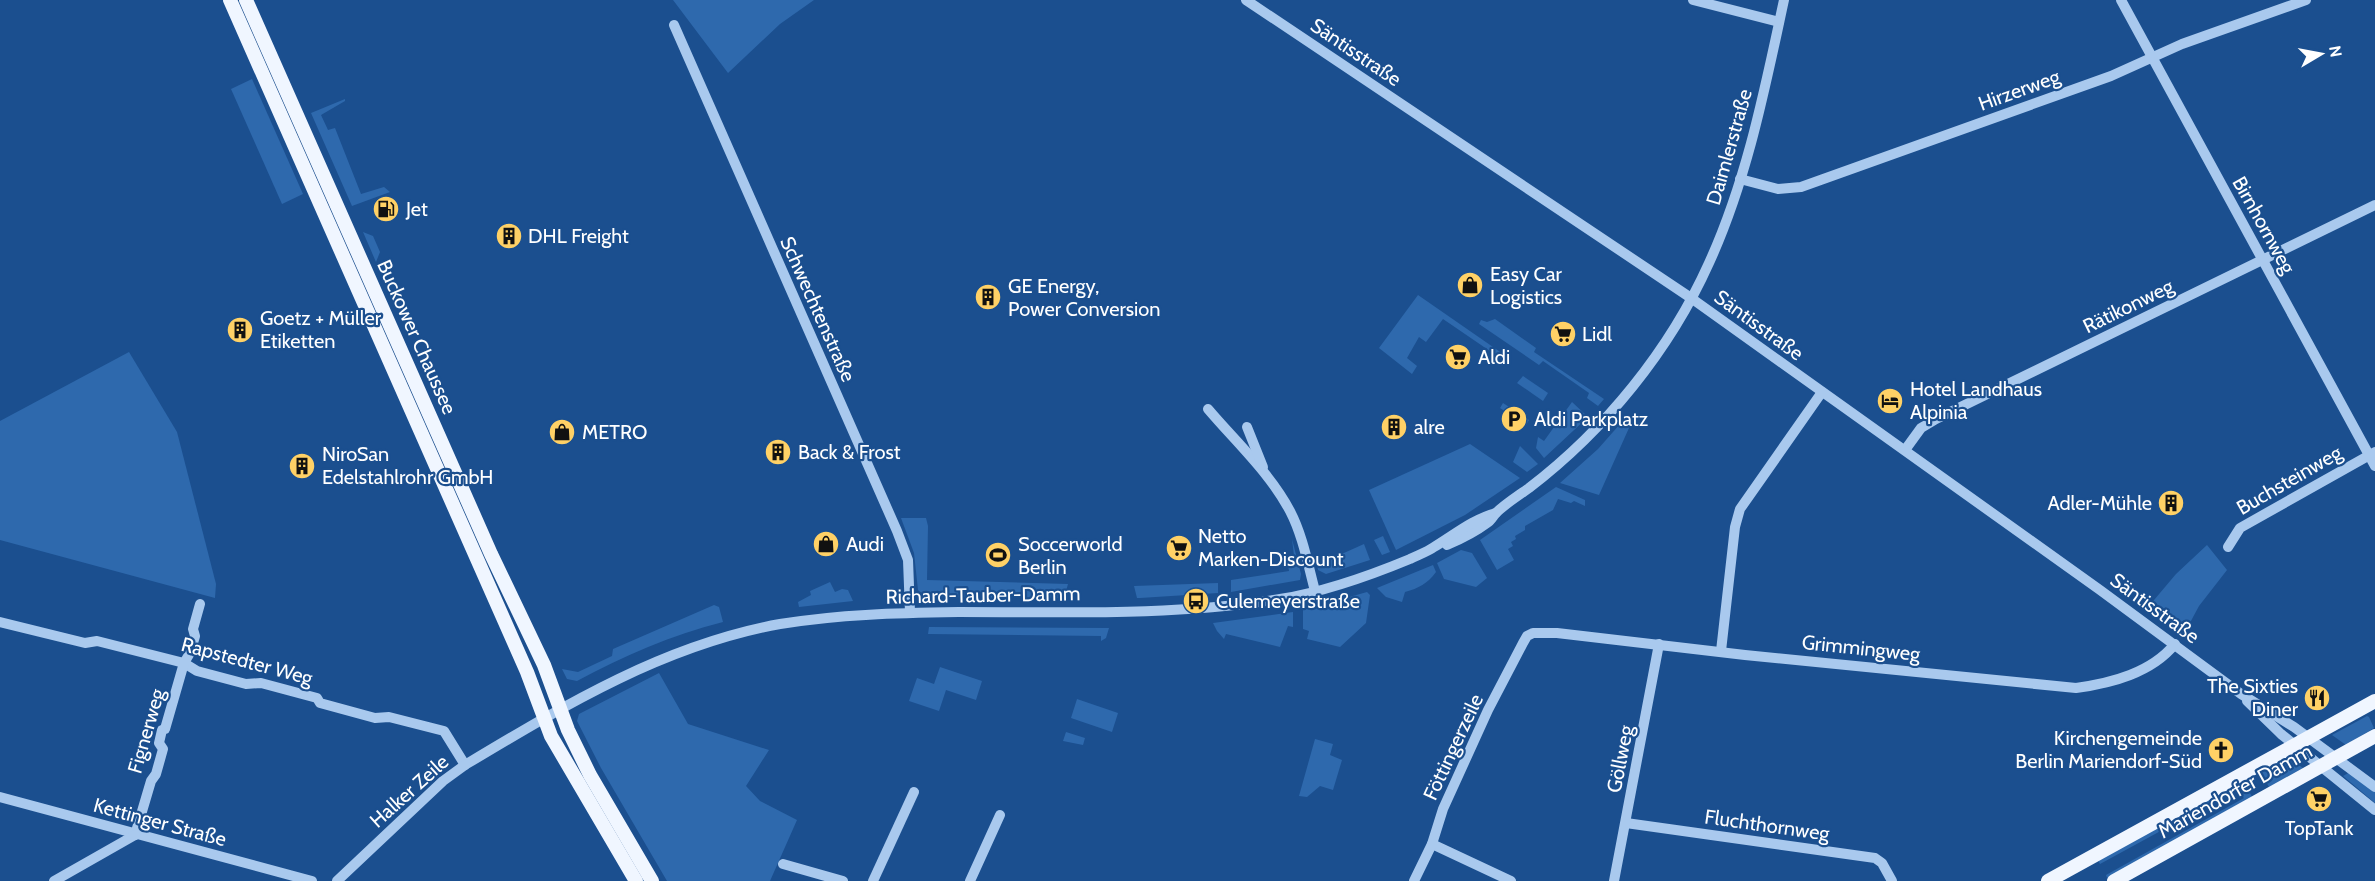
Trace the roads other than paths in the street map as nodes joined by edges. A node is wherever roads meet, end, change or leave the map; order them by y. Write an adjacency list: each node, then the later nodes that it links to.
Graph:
1 (230, 0): 35 (main road, Buckower Chaussee)
2 (246, 0): 34 (main road, Buckower Chaussee)
3 (1246, 0): 14 (street, Säntisstraße)
4 (1693, 0): 8 (street)
5 (1784, 0): 8 (street, Daimlerstraße)
6 (2121, 0): 10 (street, Birnhornweg)
7 (2306, 0): 10 (street, Hirzerweg)
8 (1779, 22): 11 (street, Daimlerstraße)
9 (674, 25): 25 (street, Schwechtenstraße)
10 (2153, 58): 11 (street, Hirzerweg); 13 (street, Birnhornweg)
11 (1740, 179): 14 (street, Daimlerstraße)
12 (2375, 205): 13 (street, Rätikonweg)
13 (2262, 260): 18 (street, Rätikonweg); 19 (street, Birnhornweg)
14 (1691, 298): 15 (street, Säntisstraße); 23 (street, Richard-Tauber-Damm)
15 (1822, 392): 18 (street, Säntisstraße); 30 (street)
16 (1208, 410): 21 (street)
17 (1247, 427): 21 (street)
18 (1905, 450): 29 (street, Säntisstraße)
19 (2372, 454): 20 (street, Birnhornweg); 22 (street, Buchsteinweg)
20 (2375, 466)
21 (1266, 475): 23 (street)
22 (2228, 547)
23 (1315, 591): 25 (street, Richard-Tauber-Damm)
24 (200, 604): 31 (street, Fignerweg)
25 (910, 612): 34 (street, Richard-Tauber-Damm)
26 (0, 622): 31 (street, Rapstedter Weg)
27 (1533, 633): 28 (street, Grimmingweg); 49 (street, Föttingerzeile)
28 (1659, 644): 30 (street, Grimmingweg); 47 (street, Göllweg)
29 (2175, 644): 30 (street, Grimmingweg); 32 (street, Säntisstraße)
30 (1721, 651)
31 (184, 663): 40 (street, Rapstedter Weg); 48 (street, Fignerweg)
32 (2241, 694): 37 (street, Säntisstraße); 38 (street, Säntisstraße)
33 (2375, 701): 37 (main road, Mariendorfer Damm)
34 (561, 708): 35 (street, Richard-Tauber-Damm); 55 (main road, Buckower Chaussee)
35 (543, 719): 40 (street, Halker Zeile); 54 (main road, Buckower Chaussee)
36 (2375, 736): 39 (main road, Mariendorfer Damm)
37 (2308, 737): 38 (main road, Mariendorfer Damm); 39 (street, Säntisstraße)
38 (2294, 745): 41 (street, Säntisstraße); 63 (main road, Mariendorfer Damm)
39 (2336, 757): 41 (main road, Mariendorfer Damm); 42 (street, Säntisstraße)
40 (465, 765): 53 (street, Halker Zeile)
41 (2321, 766): 45 (street, Säntisstraße); 64 (main road, Mariendorfer Damm)
42 (2375, 787)
43 (914, 792): 57 (street)
44 (0, 797): 48 (street, Kettinger Straße)
45 (2375, 810)
46 (1000, 815): 58 (street)
47 (1626, 823): 61 (street, Göllweg); 62 (street, Fluchthornweg)
48 (135, 835): 51 (street); 52 (street, Kettinger Straße)
49 (1432, 844): 59 (street, Föttingerzeile); 60 (street)
50 (783, 864): 56 (street)
51 (54, 881)
52 (312, 881)
53 (337, 881)
54 (636, 881)
55 (652, 881)
56 (843, 881)
57 (873, 881)
58 (970, 881)
59 (1414, 881)
60 (1511, 881)
61 (1614, 881)
62 (1892, 881)
63 (2048, 881)
64 (2114, 881)

